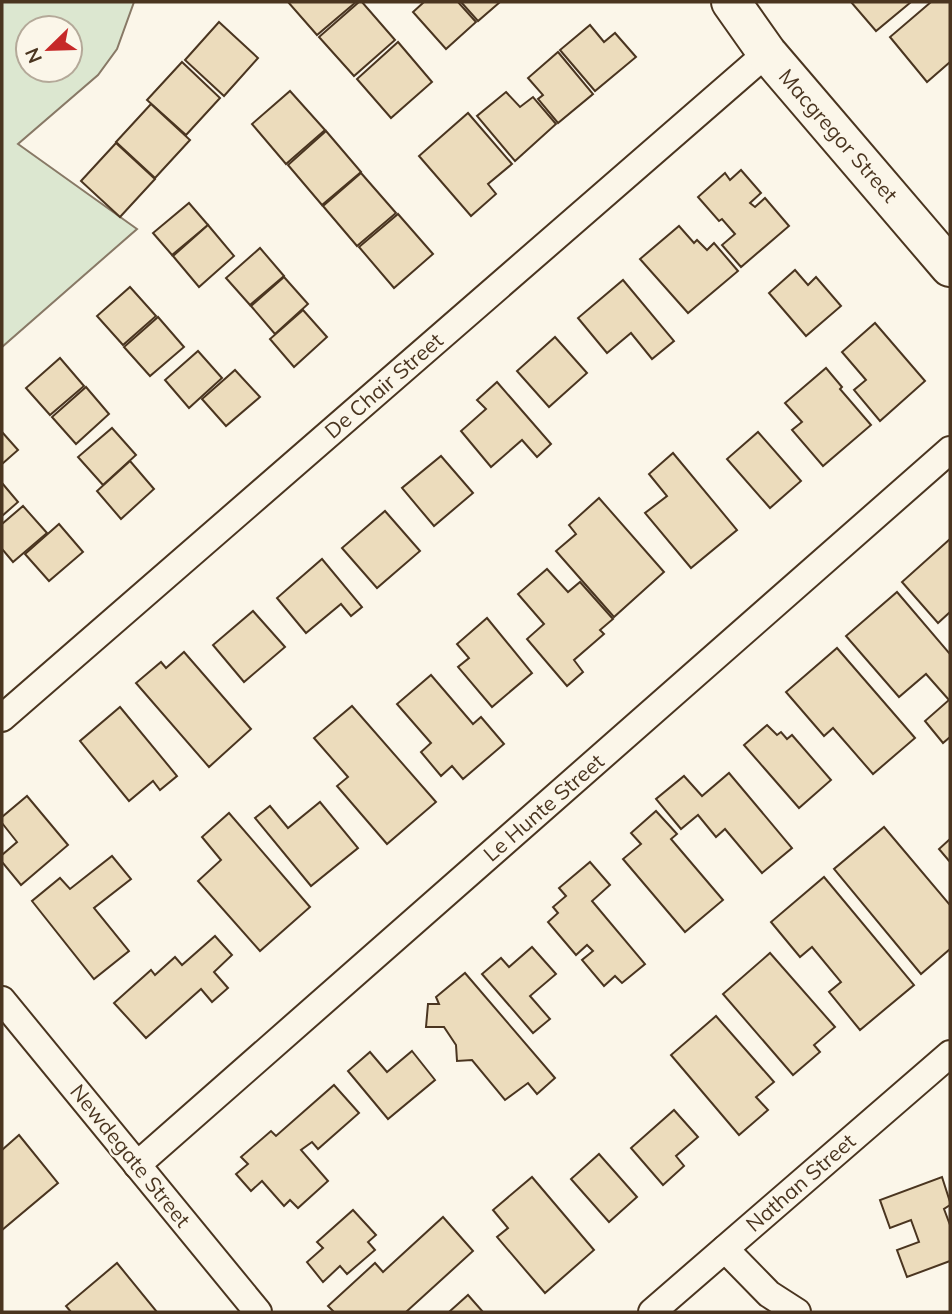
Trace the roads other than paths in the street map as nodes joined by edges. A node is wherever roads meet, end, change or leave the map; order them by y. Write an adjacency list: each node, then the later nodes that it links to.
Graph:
1 (731, 2): 2 (street, Macgregor Street)
2 (766, 53): 3 (street, Macgregor Street); 5 (street, De Chair Street)
3 (950, 267)
4 (950, 450): 8 (street, Le Hunte Street)
5 (2, 718)
6 (2, 1000): 8 (street, Newdegate Street)
7 (950, 1054): 9 (street, Nathan Street)
8 (137, 1165): 10 (street, Newdegate Street)
9 (726, 1249): 11 (street, Nathan Street); 12 (street)
10 (258, 1312)
11 (652, 1312)
12 (797, 1312)

